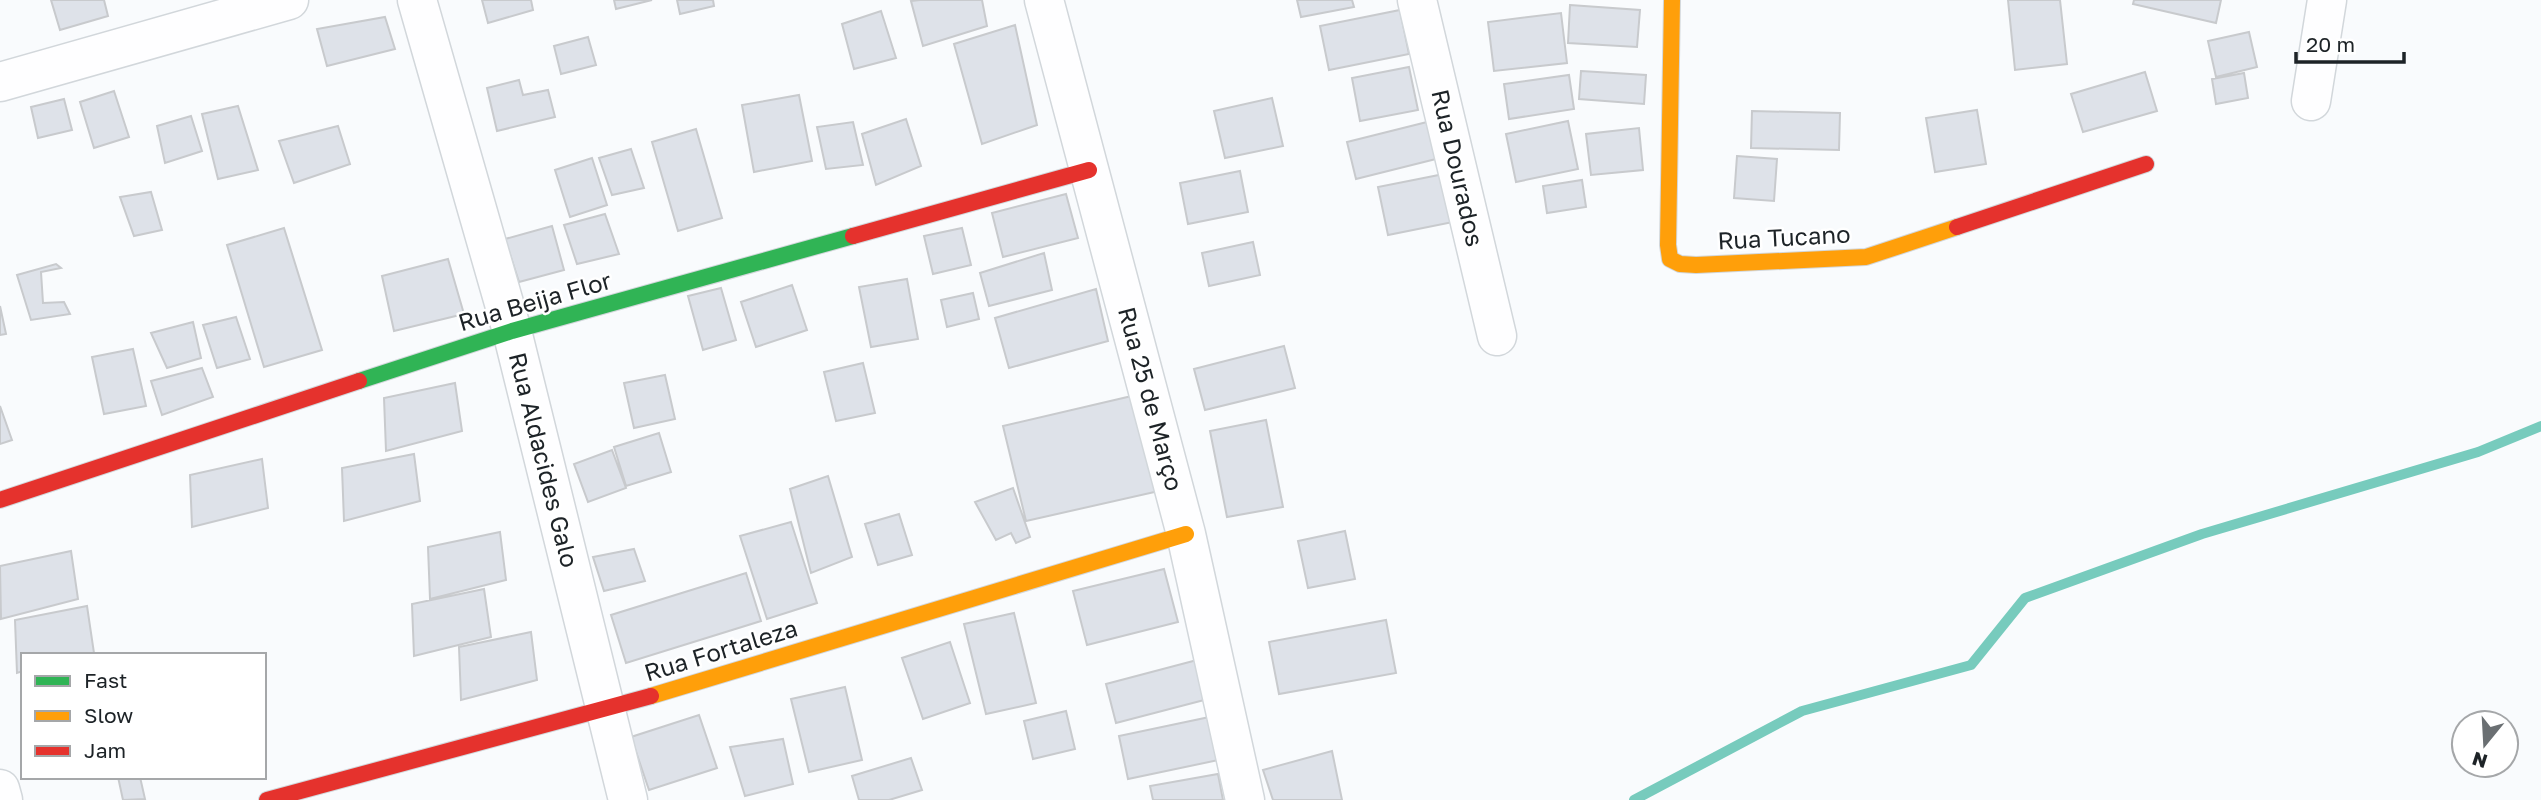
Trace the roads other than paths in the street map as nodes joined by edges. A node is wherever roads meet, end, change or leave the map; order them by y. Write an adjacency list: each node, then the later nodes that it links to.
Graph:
1 (289, 0): 7 (street)
2 (417, 0): 11 (street, Rua Aldacides Galo)
3 (1044, 0): 10 (street, Rua 25 de Março)
4 (1417, 0): 12 (street, Rua Dourados)
5 (1672, 0): 9 (street, Rua Tucano)
6 (2326, 0): 8 (street)
7 (0, 82)
8 (2311, 101)
9 (2146, 164)
10 (1089, 170): 11 (street, Rua Beija Flor); 14 (street, Rua 25 de Março)
11 (512, 331): 13 (street, Rua Beija Flor); 15 (street, Rua Aldacides Galo)
12 (1497, 336)
13 (0, 500)
14 (1186, 534): 15 (street, Rua Fortaleza); 20 (street, Rua 25 de Março)
15 (605, 710): 18 (street, Rua Fortaleza); 19 (street, Rua Aldacides Galo)
16 (0, 789): 17 (street)
17 (3, 800)
18 (267, 800)
19 (628, 800)
20 (1245, 800)

